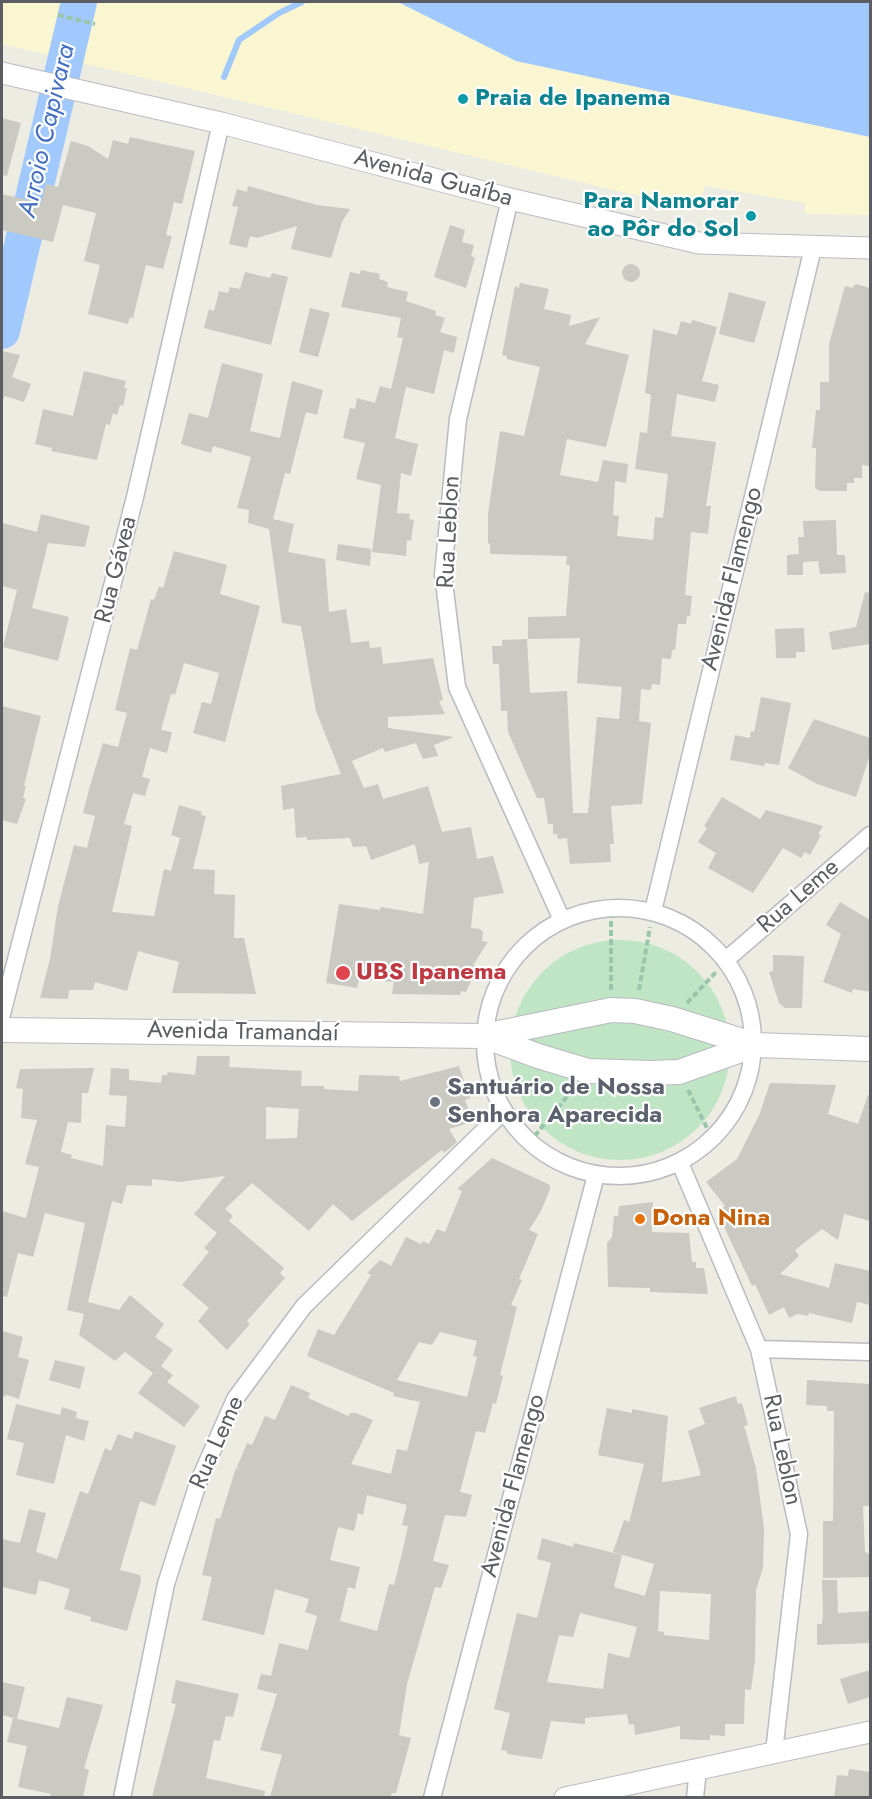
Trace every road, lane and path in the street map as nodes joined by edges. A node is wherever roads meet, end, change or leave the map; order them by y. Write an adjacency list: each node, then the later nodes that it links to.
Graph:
1 (58, 15): 2 (path)
2 (94, 24)
3 (2, 73): 4 (street, Avenida Guaíba)
4 (221, 123): 5 (street, Avenida Guaíba); 14 (street, Rua Gávea)
5 (510, 199): 6 (street, Avenida Guaíba); 11 (street, Rua Leblon)
6 (813, 248): 7 (street, Avenida Guaíba); 10 (street, Avenida Flamengo)
7 (870, 248)
8 (870, 835): 12 (street, Rua Leme)
9 (611, 907): 10 (street); 11 (street); 13 (path)
10 (653, 911): 12 (street); 13 (path)
11 (562, 920): 19 (street)
12 (727, 959): 15 (path); 20 (street)
13 (623, 1010): 15 (main road, Avenida Tramandaí); 16 (main road, Avenida Tramandaí)
14 (2, 1014)
15 (672, 1019): 17 (main road, Avenida Tramandaí)
16 (546, 1022): 19 (main road, Avenida Tramandaí); 22 (main road)
17 (695, 1027): 20 (main road, Avenida Tramandaí); 23 (main road)
18 (2, 1030): 19 (main road, Avenida Tramandaí)
19 (484, 1036): 22 (main road, Avenida Tramandaí); 25 (street)
20 (755, 1045): 21 (main road, Avenida Tramandaí); 23 (main road, Avenida Tramandaí); 26 (street)
21 (870, 1049)
22 (538, 1056): 24 (main road, Avenida Tramandaí)
23 (687, 1070): 24 (main road, Avenida Tramandaí); 26 (path)
24 (588, 1071): 27 (path)
25 (503, 1112): 27 (street); 36 (street, Rua Leme)
26 (713, 1140): 28 (street)
27 (529, 1143): 29 (street)
28 (680, 1163): 29 (street); 30 (street, Rua Leblon)
29 (596, 1175): 37 (street, Avenida Flamengo)
30 (759, 1349): 31 (street); 33 (street, Rua Leblon)
31 (870, 1352)
32 (870, 1732): 33 (street)
33 (774, 1752): 34 (street)
34 (698, 1768): 35 (street); 39 (street)
35 (586, 1795): 38 (street)
36 (122, 1797)
37 (432, 1797)
38 (565, 1797)
39 (695, 1797)

